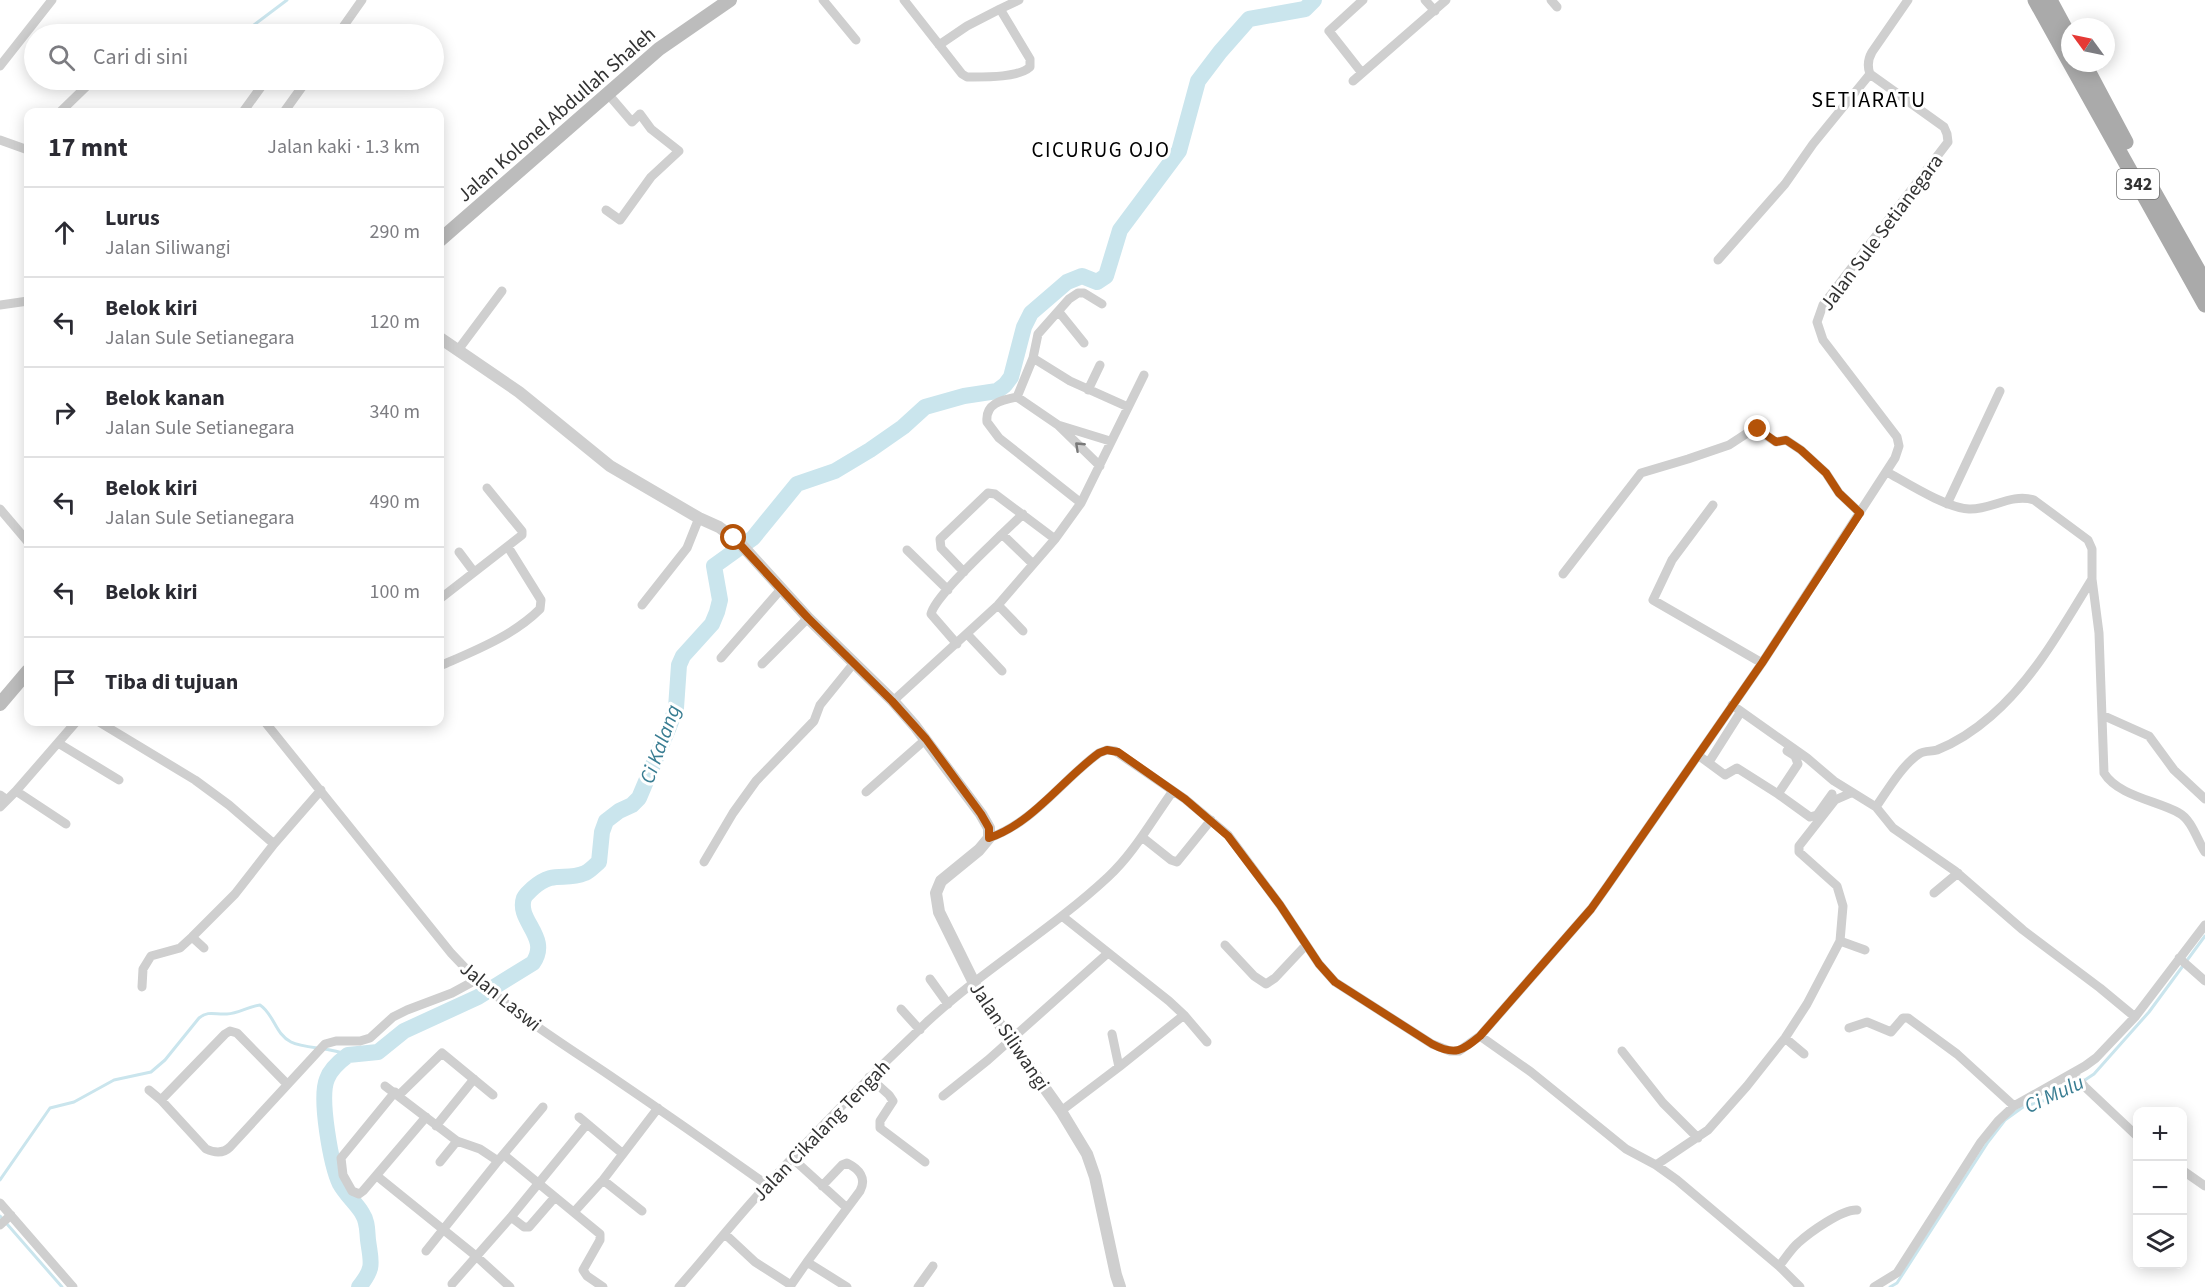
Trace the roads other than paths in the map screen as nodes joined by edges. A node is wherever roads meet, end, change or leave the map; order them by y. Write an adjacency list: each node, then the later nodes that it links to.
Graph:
1 (52, 0): 16 (street)
2 (362, 0): 17 (street)
3 (730, 0): 31 (main road, Jalan Kolonel Abdullah Shaleh)
4 (823, 0): 19 (street)
5 (904, 0): 20 (street)
6 (1020, 0): 13 (street)
7 (1363, 0): 25 (street)
8 (1425, 0): 14 (street)
9 (1446, 0): 14 (street)
10 (1908, 0): 26 (street)
11 (2035, 0): 21 (main road, 342)
12 (2050, 0): 15 (main road)
13 (1000, 9): 20 (street); 20 (street)
14 (1435, 11): 25 (street)
15 (2061, 20)
16 (33, 24)
17 (345, 24)
18 (24, 36): 22 (street)
19 (856, 40)
20 (939, 45)
21 (2061, 47)
22 (0, 66)
23 (2075, 72): 45 (main road, 342)
24 (2089, 72): 40 (main road, 342)
25 (1362, 73): 27 (street)
26 (1870, 74): 39 (street); 60 (street, Jalan Sule Setianegara)
27 (1353, 81)
28 (83, 90): 32 (street)
29 (259, 90): 33 (street)
30 (300, 90): 34 (street)
31 (608, 94): 37 (street); 38 (main road, Jalan Kolonel Abdullah Shaleh)
32 (64, 108)
33 (246, 108)
34 (287, 108)
35 (0, 140): 36 (street)
36 (24, 149)
37 (606, 210)
38 (444, 237)
39 (1718, 260)
40 (2205, 282)
41 (502, 291): 49 (street)
42 (24, 302): 44 (street)
43 (1102, 304): 46 (street)
44 (0, 305)
45 (2205, 305)
46 (1059, 312): 48 (street); 50 (street)
47 (444, 341): 49 (street)
48 (1084, 343)
49 (458, 350): 68 (street)
50 (1033, 358): 53 (street); 55 (street)
51 (1100, 365): 53 (street)
52 (1144, 375): 56 (street)
53 (1088, 390): 56 (street)
54 (2000, 391): 63 (street)
55 (1017, 397): 57 (street); 62 (street)
56 (1128, 407): 58 (street)
57 (1058, 425): 58 (street); 59 (street, one-way to 57)
58 (1110, 441): 59 (street)
59 (1100, 466): 62 (street)
60 (1887, 472): 63 (street); 66 (street, Jalan Sule Setianegara)
61 (487, 488): 72 (street)
62 (1081, 503): 71 (street)
63 (1947, 504): 79 (street)
64 (1713, 505): 91 (street)
65 (0, 509): 70 (street)
66 (1860, 513): 78 (street); 91 (street, Jalan Sule Setianegara)
67 (1023, 514): 69 (street); 71 (street); 77 (street)
68 (699, 518): 80 (street); 83 (street)
69 (1002, 534): 75 (street); 77 (street)
70 (24, 537)
71 (1055, 538): 75 (street)
72 (508, 547): 76 (street); 92 (street)
73 (907, 550): 81 (street)
74 (459, 552): 76 (street)
75 (1033, 564): 84 (street)
76 (474, 572): 82 (street)
77 (964, 572): 81 (street)
78 (1563, 574)
79 (2092, 579): 100 (street); 119 (street)
80 (782, 588): 85 (street); 89 (street)
81 (948, 590): 88 (street)
82 (444, 596)
83 (642, 605)
84 (998, 605): 86 (street); 87 (street)
85 (808, 618): 90 (street); 93 (street)
86 (1023, 631)
87 (968, 635): 88 (street); 94 (street)
88 (957, 644): 96 (street)
89 (721, 658)
90 (854, 663): 96 (street); 126 (street)
91 (1762, 663): 98 (street, Jalan Sule Setianegara)
92 (444, 664)
93 (762, 664)
94 (1002, 671)
95 (24, 676): 97 (main road)
96 (892, 701): 105 (street)
97 (0, 704)
98 (1732, 705): 107 (street, Jalan Sule Setianegara); 114 (street)
99 (1740, 713): 108 (street)
100 (2102, 715): 117 (street); 125 (street)
101 (72, 726): 106 (street)
102 (106, 726): 124 (street)
103 (268, 726): 110 (street, Jalan Laswi)
104 (1760, 732): 115 (street)
105 (926, 739): 113 (street); 123 (street)
106 (58, 742): 109 (street); 111 (street)
107 (1698, 755): 108 (street); 151 (street, Jalan Sule Setianegara)
108 (1709, 762): 115 (street)
109 (119, 780)
110 (321, 790): 124 (street); 141 (street, Jalan Laswi)
111 (16, 791): 118 (street); 121 (street)
112 (1173, 791): 120 (street, Jalan Sule Setianegara); 122 (street, Jalan Cikalang Tengah); 123 (street, Jalan Sule Setianegara)
113 (866, 792)
114 (1851, 793): 119 (street); 132 (street)
115 (1778, 794): 116 (street)
116 (1832, 794)
117 (2205, 799)
118 (2, 801)
119 (1876, 807): 127 (street)
120 (1211, 820): 122 (street); 134 (street, Jalan Sule Setianegara)
121 (66, 824)
122 (1142, 837): 129 (street, Jalan Cikalang Tengah)
123 (989, 838): 142 (street, Jalan Siliwangi)
124 (274, 844): 131 (street)
125 (2205, 852)
126 (704, 862)
127 (1958, 873): 128 (street); 147 (street)
128 (1934, 893)
129 (1062, 916): 137 (street); 142 (street, Jalan Cikalang Tengah)
130 (2205, 925): 138 (street)
131 (192, 937): 135 (street); 143 (street)
132 (1840, 941): 136 (street); 152 (street)
133 (1225, 945): 134 (street)
134 (1306, 945): 151 (street, Jalan Sule Setianegara)
135 (204, 948)
136 (1865, 950)
137 (1108, 953): 146 (street); 153 (street)
138 (2180, 959): 140 (street); 147 (street)
139 (930, 979): 144 (street)
140 (2205, 981)
141 (478, 982): 161 (street); 170 (street, Jalan Laswi)
142 (972, 982): 144 (street, Jalan Cikalang Tengah); 153 (street, Jalan Siliwangi)
143 (142, 987)
144 (948, 1004): 149 (street, Jalan Cikalang Tengah)
145 (902, 1009): 149 (street)
146 (1184, 1015): 154 (street); 157 (street)
147 (2135, 1017): 160 (street)
148 (1849, 1028): 168 (street)
149 (920, 1030): 158 (street, Jalan Cikalang Tengah)
150 (1112, 1034): 157 (street)
151 (1480, 1036): 184 (street)
152 (1785, 1038): 156 (street); 177 (street)
153 (1009, 1040): 166 (street); 171 (street, Jalan Siliwangi)
154 (1207, 1042)
155 (1622, 1051): 177 (street)
156 (1804, 1054)
157 (1119, 1066): 171 (street)
158 (869, 1077): 181 (street, Jalan Cikalang Tengah); 183 (street)
159 (474, 1079): 164 (street); 165 (street); 175 (street)
160 (2079, 1080): 168 (street); 176 (street)
161 (287, 1084): 167 (street); 167 (street)
162 (385, 1086): 164 (street)
163 (149, 1090): 167 (street)
164 (397, 1094): 172 (street); 186 (street)
165 (494, 1095)
166 (943, 1095)
167 (161, 1100)
168 (2014, 1106): 217 (street)
169 (543, 1107): 180 (street)
170 (658, 1108): 179 (street); 189 (street, Jalan Laswi)
171 (1061, 1111): 209 (street, Jalan Siliwangi)
172 (426, 1117): 175 (street); 186 (street)
173 (579, 1117): 174 (street)
174 (587, 1124): 179 (street); 188 (street)
175 (436, 1126): 178 (street)
176 (2133, 1132)
177 (1698, 1138): 184 (street)
178 (457, 1141): 180 (street); 182 (street)
179 (623, 1154): 187 (street)
180 (501, 1158): 188 (street); 200 (street)
181 (792, 1158): 189 (street, Jalan Cikalang Tengah); 190 (street)
182 (440, 1162)
183 (925, 1162)
184 (1656, 1165): 206 (street)
185 (2187, 1173): 191 (street)
186 (377, 1176): 200 (street)
187 (603, 1180): 196 (street); 197 (street)
188 (538, 1182): 192 (street); 198 (street)
189 (767, 1185): 201 (street, Jalan Cikalang Tengah)
190 (822, 1186): 194 (street); 194 (street)
191 (2205, 1186)
192 (555, 1197): 197 (street); 198 (street)
193 (0, 1203): 199 (street)
194 (847, 1208): 204 (street)
195 (1857, 1210): 206 (street)
196 (642, 1211)
197 (574, 1212): 212 (street)
198 (511, 1217): 203 (street)
199 (5, 1221): 210 (street)
200 (442, 1230): 202 (street); 203 (street)
201 (725, 1234): 208 (street); 213 (street, Jalan Cikalang Tengah)
202 (426, 1251)
203 (476, 1256): 207 (street); 211 (street)
204 (807, 1262): 208 (street); 214 (street)
205 (933, 1266): 215 (street)
206 (1779, 1266): 216 (street)
207 (452, 1284)
208 (790, 1286)
209 (1118, 1286)
210 (73, 1287)
211 (510, 1287)
212 (603, 1287)
213 (679, 1287)
214 (847, 1287)
215 (918, 1287)
216 (1800, 1287)
217 (1874, 1287)

